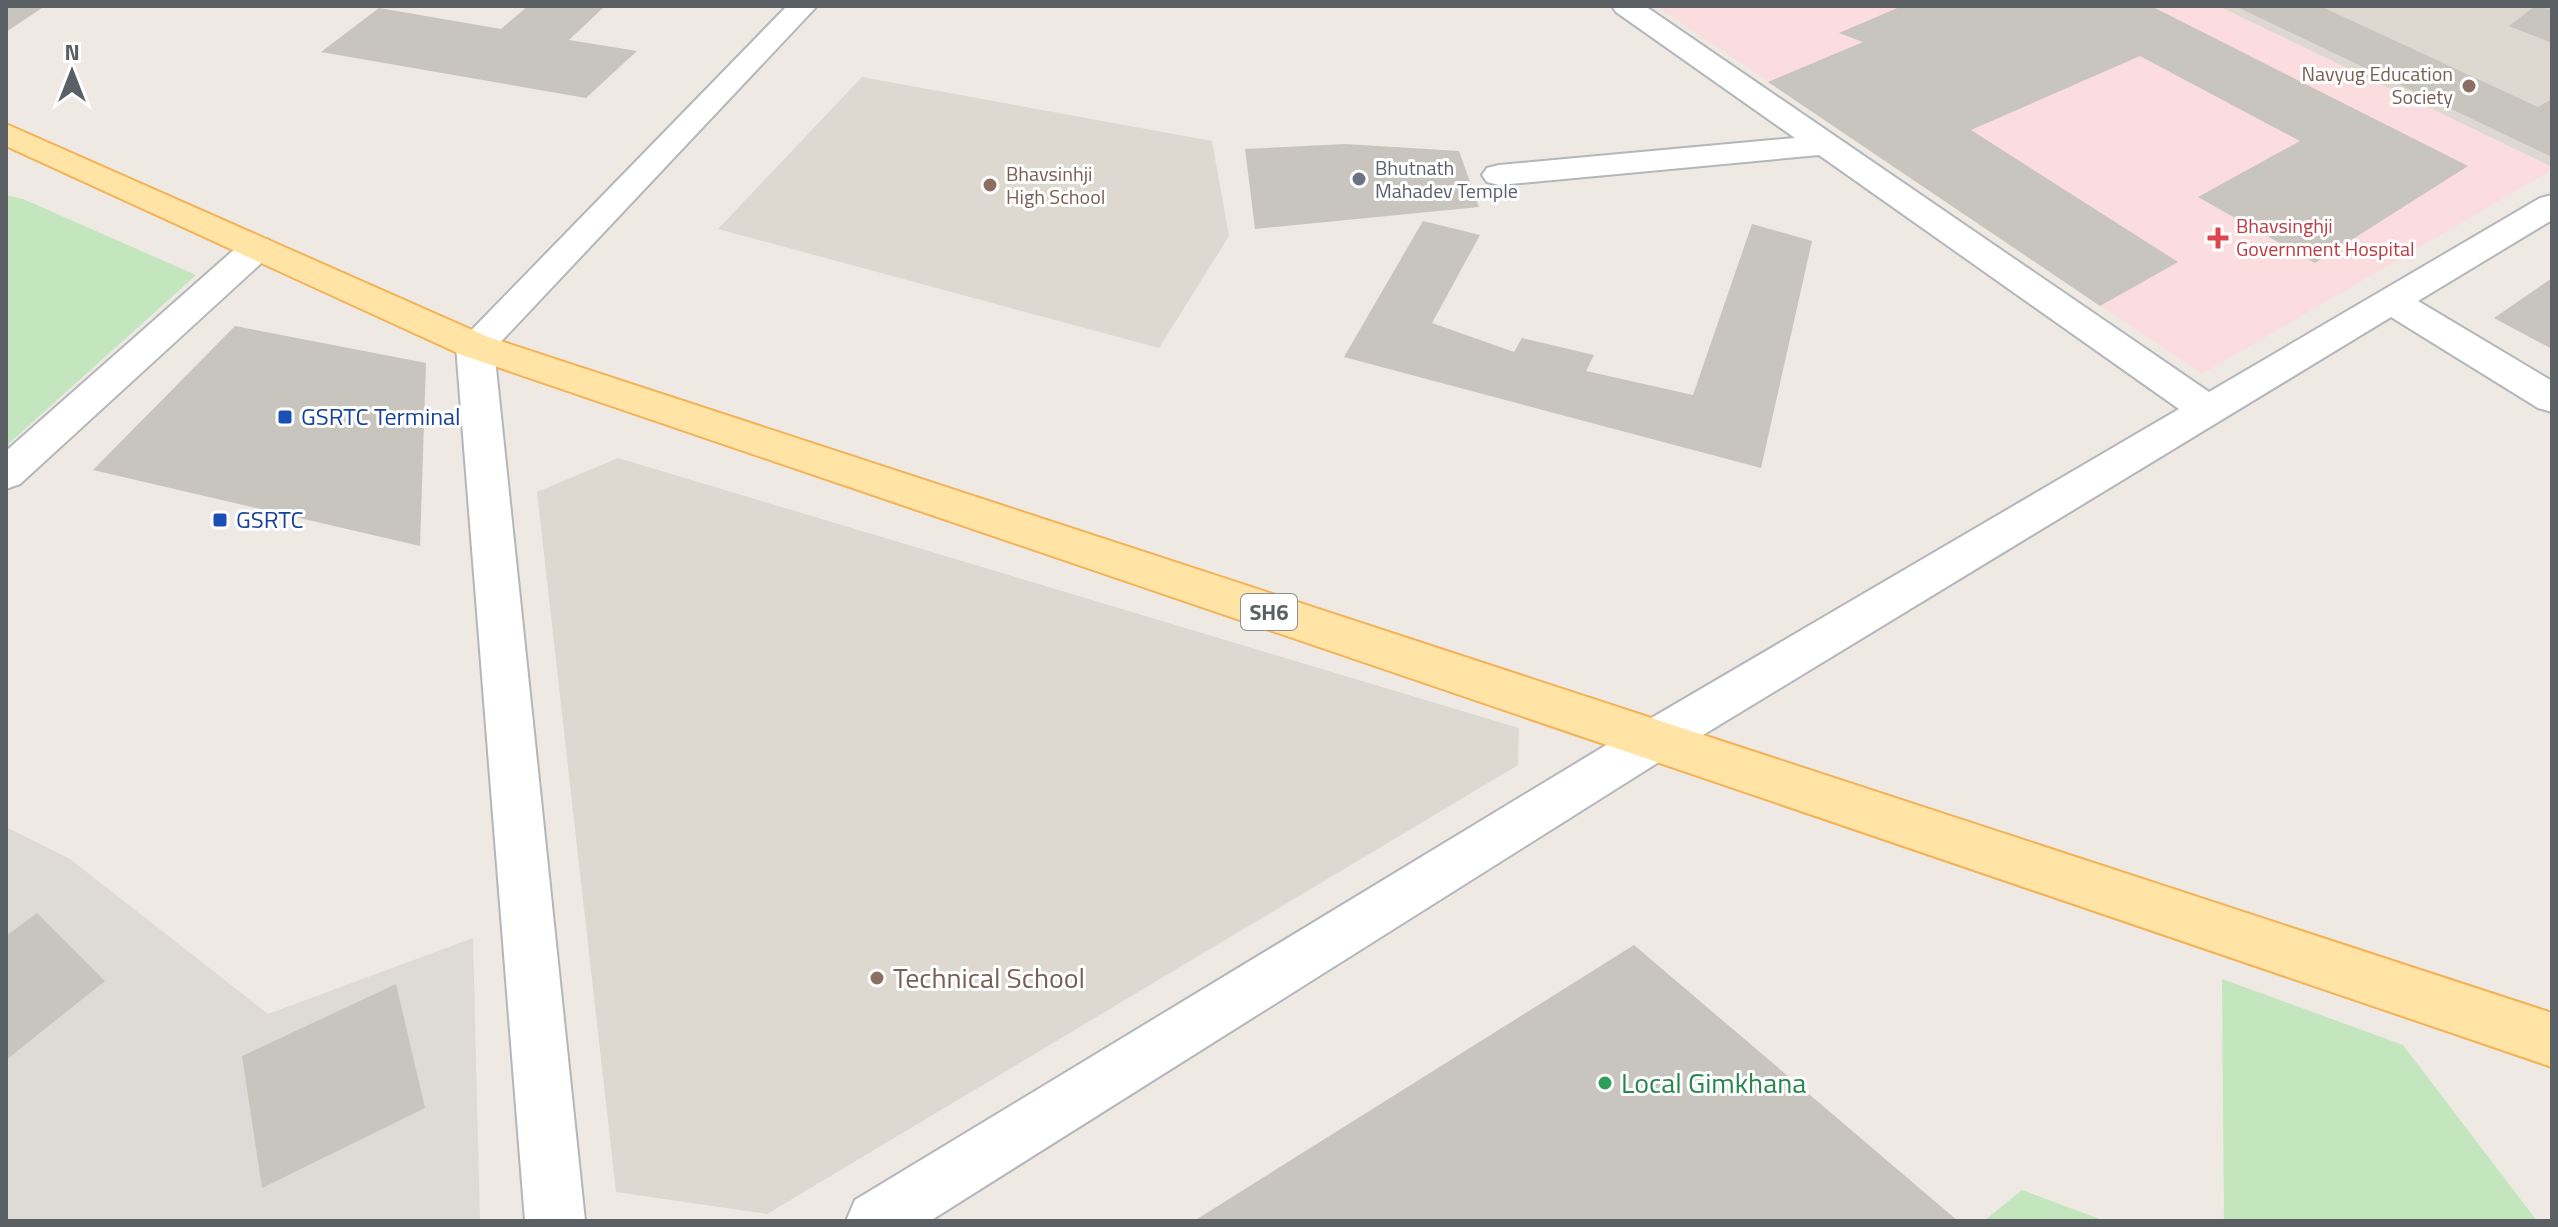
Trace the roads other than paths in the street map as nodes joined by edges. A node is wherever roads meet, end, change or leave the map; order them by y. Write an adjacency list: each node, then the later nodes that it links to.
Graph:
1 (803, 6): 9 (street)
2 (1626, 6): 4 (street)
3 (6, 134): 7 (main road, SH6)
4 (1827, 145): 5 (street); 11 (street)
5 (1499, 175)
6 (2552, 205): 8 (street)
7 (257, 248): 9 (main road, SH6); 12 (street)
8 (2391, 301): 10 (street); 11 (street)
9 (475, 346): 13 (main road, SH6); 15 (street)
10 (2552, 399)
11 (2208, 410): 13 (street)
12 (6, 474)
13 (1653, 741): 14 (main road, SH6); 16 (street)
14 (2552, 1040)
15 (555, 1221)
16 (876, 1221)

